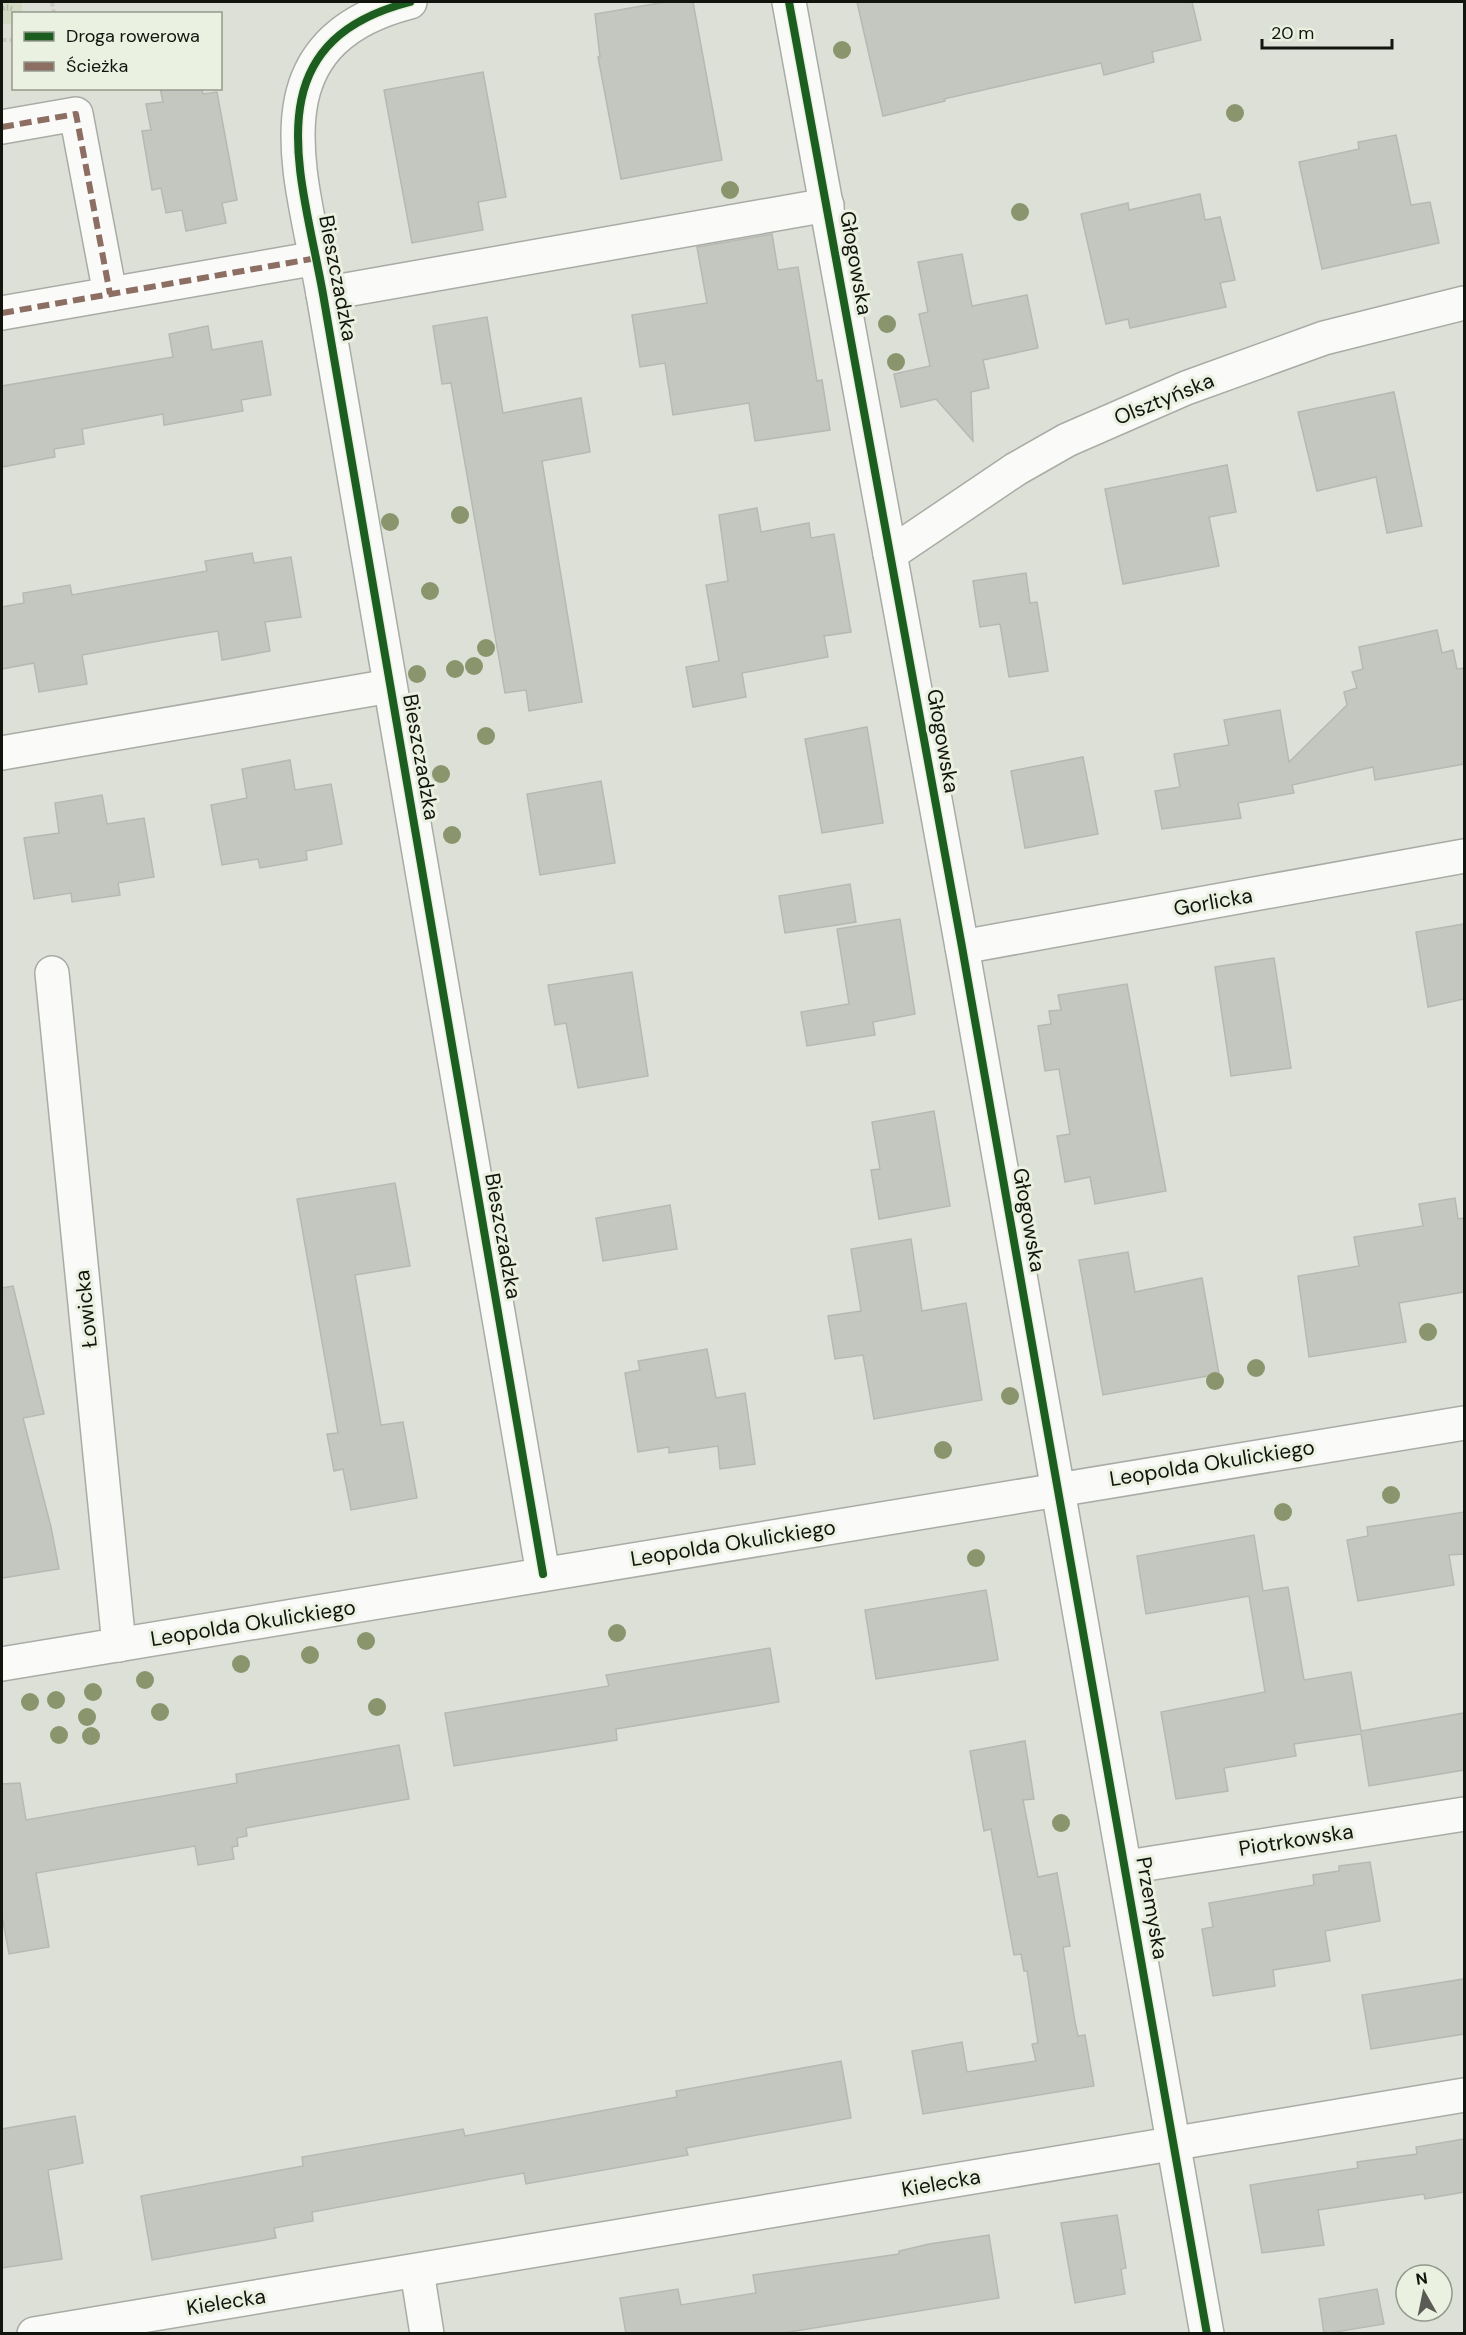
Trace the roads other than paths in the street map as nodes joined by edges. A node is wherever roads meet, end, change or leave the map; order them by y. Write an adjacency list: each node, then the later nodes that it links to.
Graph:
1 (410, 2): 5 (street, Bieszczadzka)
2 (789, 2): 4 (street, Głogowska)
3 (2, 128): 6 (street)
4 (827, 205): 7 (street, Bieszczadzka); 10 (street, Głogowska)
5 (317, 258): 6 (street, Bieszczadzka); 7 (street, Bieszczadzka)
6 (110, 294): 9 (street, Bieszczadzka)
7 (323, 294): 11 (street, Bieszczadzka)
8 (1464, 303): 10 (street, Olsztyńska)
9 (2, 313)
10 (890, 554): 14 (street, Głogowska)
11 (390, 686): 12 (street, Bieszczadzka); 18 (street, Bieszczadzka)
12 (2, 753)
13 (1464, 856): 14 (street, Gorlicka)
14 (962, 947): 17 (street, Głogowska)
15 (52, 973): 19 (street, Łowicka)
16 (1464, 1423): 17 (street, Leopolda Okulickiego)
17 (1059, 1488): 18 (street, Leopolda Okulickiego); 22 (street, Przemyska)
18 (543, 1574): 19 (street, Leopolda Okulickiego)
19 (119, 1645): 20 (street, Leopolda Okulickiego)
20 (2, 1665)
21 (1464, 1814): 22 (street, Piotrkowska)
22 (1127, 1867): 24 (street, Przemyska)
23 (1464, 2095): 24 (street, Kielecka)
24 (1175, 2143): 25 (street, Kielecka); 28 (street, Przemyska)
25 (417, 2271): 26 (street, Kielecka); 27 (street)
26 (34, 2334)
27 (427, 2334)
28 (1208, 2334)

